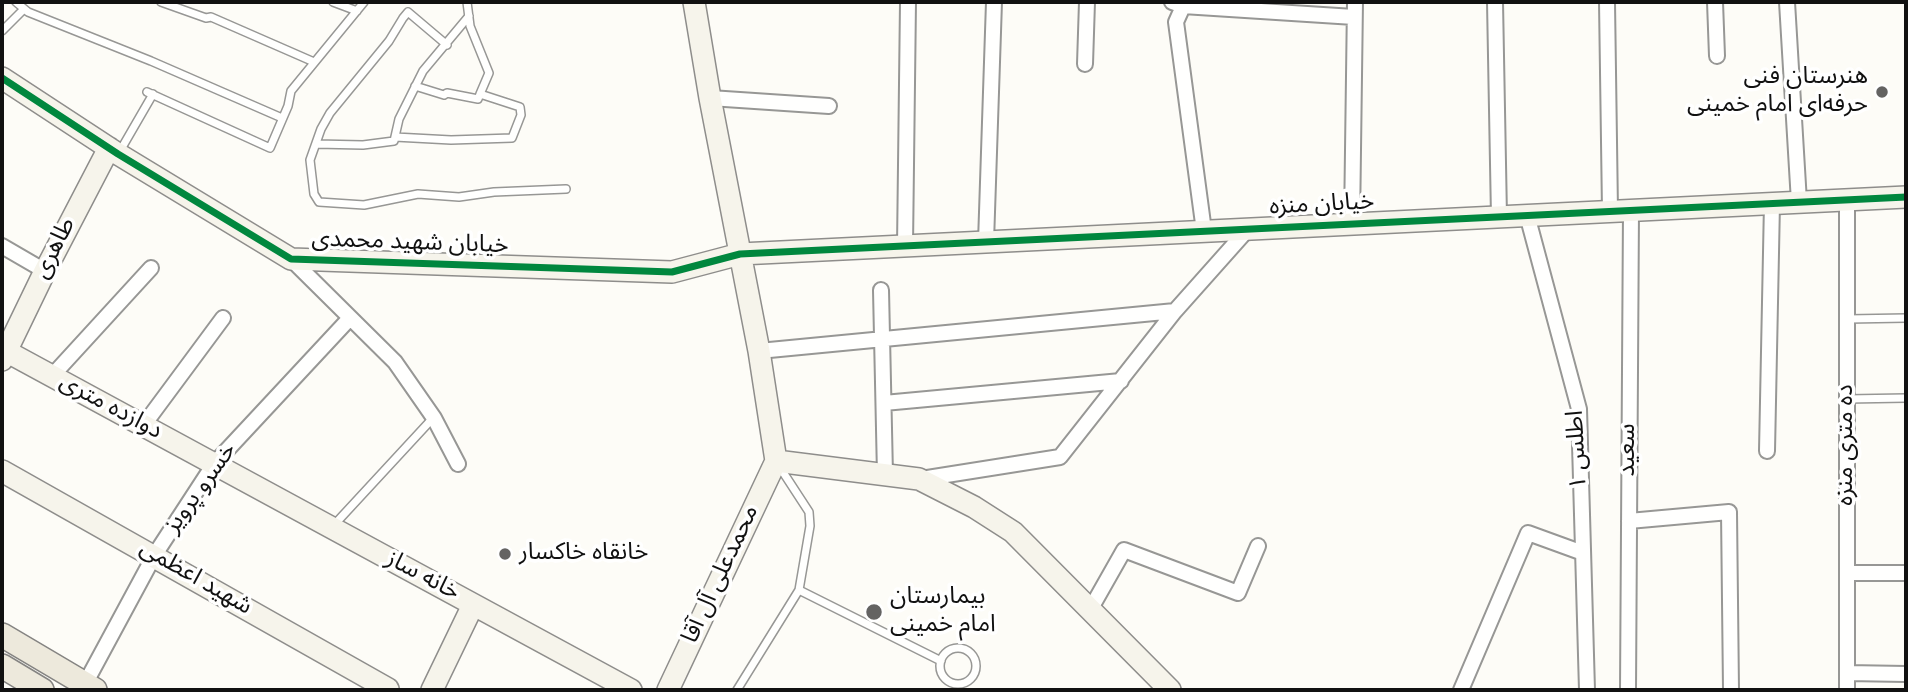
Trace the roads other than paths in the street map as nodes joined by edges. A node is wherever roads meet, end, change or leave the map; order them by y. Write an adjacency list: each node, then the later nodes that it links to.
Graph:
1 (160, 2): 23 (lane)
2 (333, 2): 17 (lane)
3 (364, 2): 17 (lane)
4 (467, 2): 18 (lane)
5 (688, 2): 19 (street)
6 (694, 2): 19 (street)
7 (908, 2): 47 (street)
8 (994, 2): 45 (street)
9 (1087, 2): 24 (street)
10 (1495, 2): 41 (street)
11 (1607, 2): 39 (street, سعید)
12 (1715, 2): 22 (street)
13 (1787, 2): 37 (street)
14 (1180, 3): 16 (street); 44 (street)
15 (21, 5): 20 (lane); 30 (lane)
16 (1354, 9): 42 (street)
17 (357, 11): 23 (lane)
18 (469, 16): 21 (lane); 27 (lane)
19 (697, 30): 28 (street)
20 (2, 32)
21 (446, 45): 26 (lane); 32 (lane)
22 (1717, 56)
23 (314, 62): 30 (lane)
24 (1085, 64)
25 (2, 78): 33 (street, خیابان شهید محمدی)
26 (415, 86): 27 (lane); 31 (lane)
27 (480, 94): 31 (lane)
28 (710, 98): 29 (street); 48 (street)
29 (829, 106)
30 (282, 118): 33 (lane)
31 (395, 137): 32 (lane)
32 (316, 144): 34 (lane)
33 (113, 151): 49 (street, خیابان شهید محمدی); 51 (street, طاهری)
34 (566, 189)
35 (1906, 197): 36 (street, خیابان منزه)
36 (1847, 200): 37 (street, خیابان منزه); 57 (street, ده متری منزه)
37 (1799, 202): 38 (street, خیابان منزه)
38 (1772, 203): 39 (street, خیابان منزه); 68 (street)
39 (1620, 211): 40 (street, خیابان منزه); 75 (street, سعید)
40 (1527, 215): 41 (street, خیابان منزه); 78 (street, اطلس ۱)
41 (1499, 217): 42 (street, خیابان منزه)
42 (1352, 224): 43 (street, خیابان منزه)
43 (1248, 229): 44 (street, خیابان منزه); 53 (street)
44 (1204, 231): 45 (street, خیابان منزه)
45 (986, 242): 47 (street, خیابان منزه)
46 (2, 246): 51 (street)
47 (905, 246): 48 (street, خیابان منزه)
48 (740, 254): 49 (street, خیابان شهید محمدی); 59 (street)
49 (291, 259): 55 (street)
50 (151, 268): 61 (street)
51 (45, 271): 60 (street, طاهری)
52 (881, 290): 58 (street)
53 (1175, 312): 58 (street); 62 (street)
54 (223, 318): 67 (street)
55 (350, 318): 66 (street); 70 (street, خسرو پرویز)
56 (1906, 318): 57 (lane)
57 (1847, 319): 64 (street, ده متری منزه)
58 (883, 339): 59 (street); 65 (street)
59 (759, 351): 69 (street)
60 (3, 354): 61 (street, دوازده متری)
61 (52, 376): 67 (street, دوازده متری)
62 (1121, 381): 65 (street); 74 (street)
63 (1906, 398): 64 (lane)
64 (1847, 399): 80 (street, ده متری منزه)
65 (884, 403): 73 (street)
66 (434, 418): 71 (street); 76 (lane)
67 (143, 426): 70 (street, دوازده متری)
68 (1767, 451)
69 (776, 461): 73 (street); 82 (lane); 95 (street, محمدعلی آل آقا)
70 (214, 464): 76 (street, خانه ساز); 79 (street, خسرو پرویز)
71 (458, 464)
72 (2, 471): 79 (street, شهید اعظمی)
73 (885, 475): 74 (street)
74 (919, 479): 84 (street)
75 (1629, 521): 100 (street, سعید); 101 (street)
76 (331, 528): 83 (street, خانه ساز)
77 (1258, 547): 84 (street)
78 (1583, 553): 98 (street); 99 (street, اطلس ۱)
79 (155, 556): 90 (street, خسرو پرویز); 92 (street, شهید اعظمی)
80 (1847, 573): 81 (street); 88 (street, ده متری منزه)
81 (1906, 573)
82 (799, 590): 86 (lane); 96 (lane)
83 (473, 605): 93 (street); 94 (street, خانه ساز)
84 (1090, 610): 97 (street)
85 (2, 635): 90 (main road)
86 (940, 661): 86 (lane)
87 (2, 666): 91 (main road)
88 (1847, 673): 89 (street); 102 (street, ده متری منزه)
89 (1906, 674)
90 (90, 687)
91 (42, 690)
92 (388, 690)
93 (432, 690)
94 (631, 690)
95 (668, 690)
96 (737, 690)
97 (1170, 690)
98 (1461, 690)
99 (1587, 690)
100 (1628, 690)
101 (1731, 690)
102 (1847, 690)

